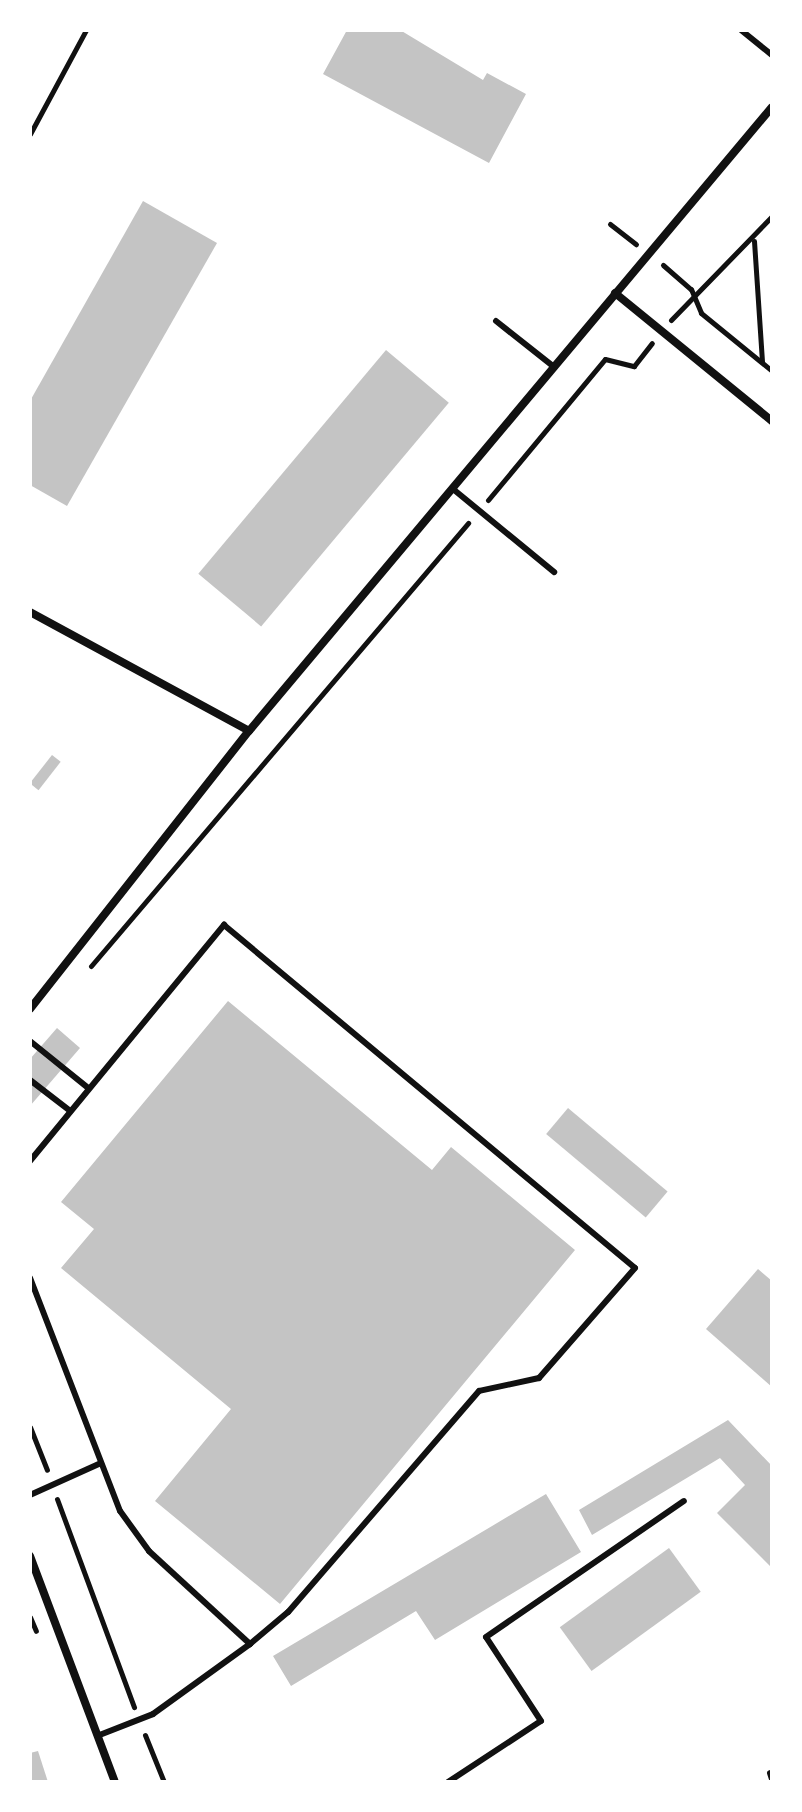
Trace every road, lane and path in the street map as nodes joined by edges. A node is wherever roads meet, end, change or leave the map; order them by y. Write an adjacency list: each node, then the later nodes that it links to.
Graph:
1 (86, 30): 5 (path)
2 (741, 30): 3 (lane)
3 (772, 55)
4 (772, 107): 8 (street)
5 (30, 134)
6 (772, 216): 7 (path)
7 (754, 240): 9 (path); 12 (path)
8 (615, 293): 11 (street); 13 (street)
9 (692, 296): 11 (path); 12 (path)
10 (496, 321): 13 (lane)
11 (662, 331): 15 (street); 17 (path)
12 (762, 363): 14 (path)
13 (554, 367): 16 (street)
14 (772, 371)
15 (772, 421)
16 (453, 489): 17 (lane); 20 (street)
17 (479, 510): 18 (lane); 21 (path)
18 (554, 572)
19 (30, 612): 20 (street)
20 (249, 731): 22 (street)
21 (81, 977)
22 (30, 1009)
23 (30, 1041): 25 (lane)
24 (30, 1080): 26 (lane)
25 (87, 1087): 26 (lane); 35 (lane)
26 (69, 1110): 27 (lane)
27 (31, 1156)
28 (30, 1278): 30 (lane)
29 (30, 1427): 31 (path)
30 (99, 1464): 31 (lane); 35 (lane)
31 (52, 1485): 32 (lane); 36 (path)
32 (30, 1495)
33 (684, 1501): 40 (lane)
34 (30, 1556): 37 (street)
35 (250, 1644): 36 (lane)
36 (139, 1720): 37 (lane); 39 (path)
37 (97, 1736): 38 (street)
38 (115, 1782)
39 (164, 1782)
40 (448, 1782)

